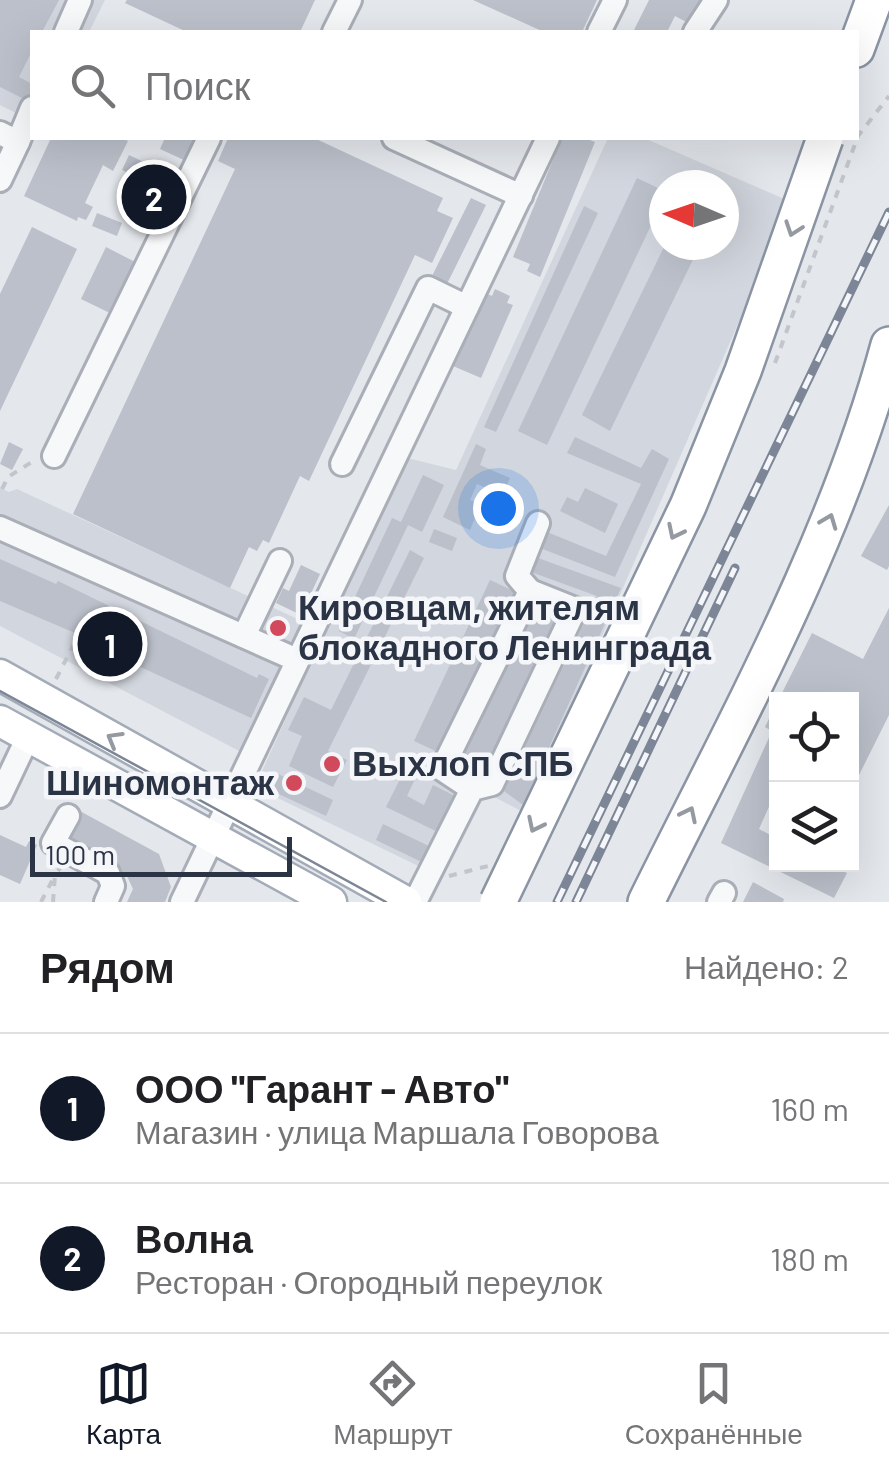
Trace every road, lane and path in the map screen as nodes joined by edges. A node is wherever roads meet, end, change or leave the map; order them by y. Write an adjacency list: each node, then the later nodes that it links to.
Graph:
1 (80, 0): 6 (street)
2 (350, 0): 7 (street)
3 (615, 0): 8 (street)
4 (716, 0): 9 (street)
5 (874, 0): 10 (highway)
6 (67, 30)
7 (335, 30)
8 (600, 30)
9 (696, 30)
10 (859, 41)
11 (30, 111): 12 (street)
12 (9, 138): 17 (street)
13 (209, 140): 23 (street)
14 (398, 140): 18 (street)
15 (547, 140): 18 (street)
16 (825, 140): 51 (highway, one-way to 51, bridge)
17 (0, 180)
18 (520, 196): 19 (street)
19 (467, 307): 21 (street); 22 (street)
20 (889, 345): 52 (highway, one-way to 20)
21 (392, 360): 22 (street); 24 (street)
22 (432, 380): 32 (street)
23 (54, 456): 25 (path)
24 (342, 464)
25 (2, 489)
26 (538, 523): 29 (street)
27 (0, 528): 31 (street)
28 (280, 561): 31 (street)
29 (530, 591): 37 (street); 37 (street)
30 (79, 634): 34 (path)
31 (244, 636): 32 (street)
32 (297, 660): 39 (street)
33 (0, 675): 39 (main road, one-way to 33)
34 (55, 680)
35 (0, 722): 36 (main road)
36 (28, 737): 38 (street); 41 (main road)
37 (472, 789): 50 (street)
38 (0, 796)
39 (229, 805): 41 (street); 49 (main road)
40 (68, 816): 46 (street)
41 (213, 838): 47 (street); 48 (main road)
42 (62, 862): 43 (path)
43 (55, 875): 44 (path); 45 (path)
44 (41, 902)
45 (53, 902)
46 (106, 902)
47 (182, 902)
48 (331, 902)
49 (406, 902)
50 (415, 902)
51 (498, 902)
52 (646, 902)

